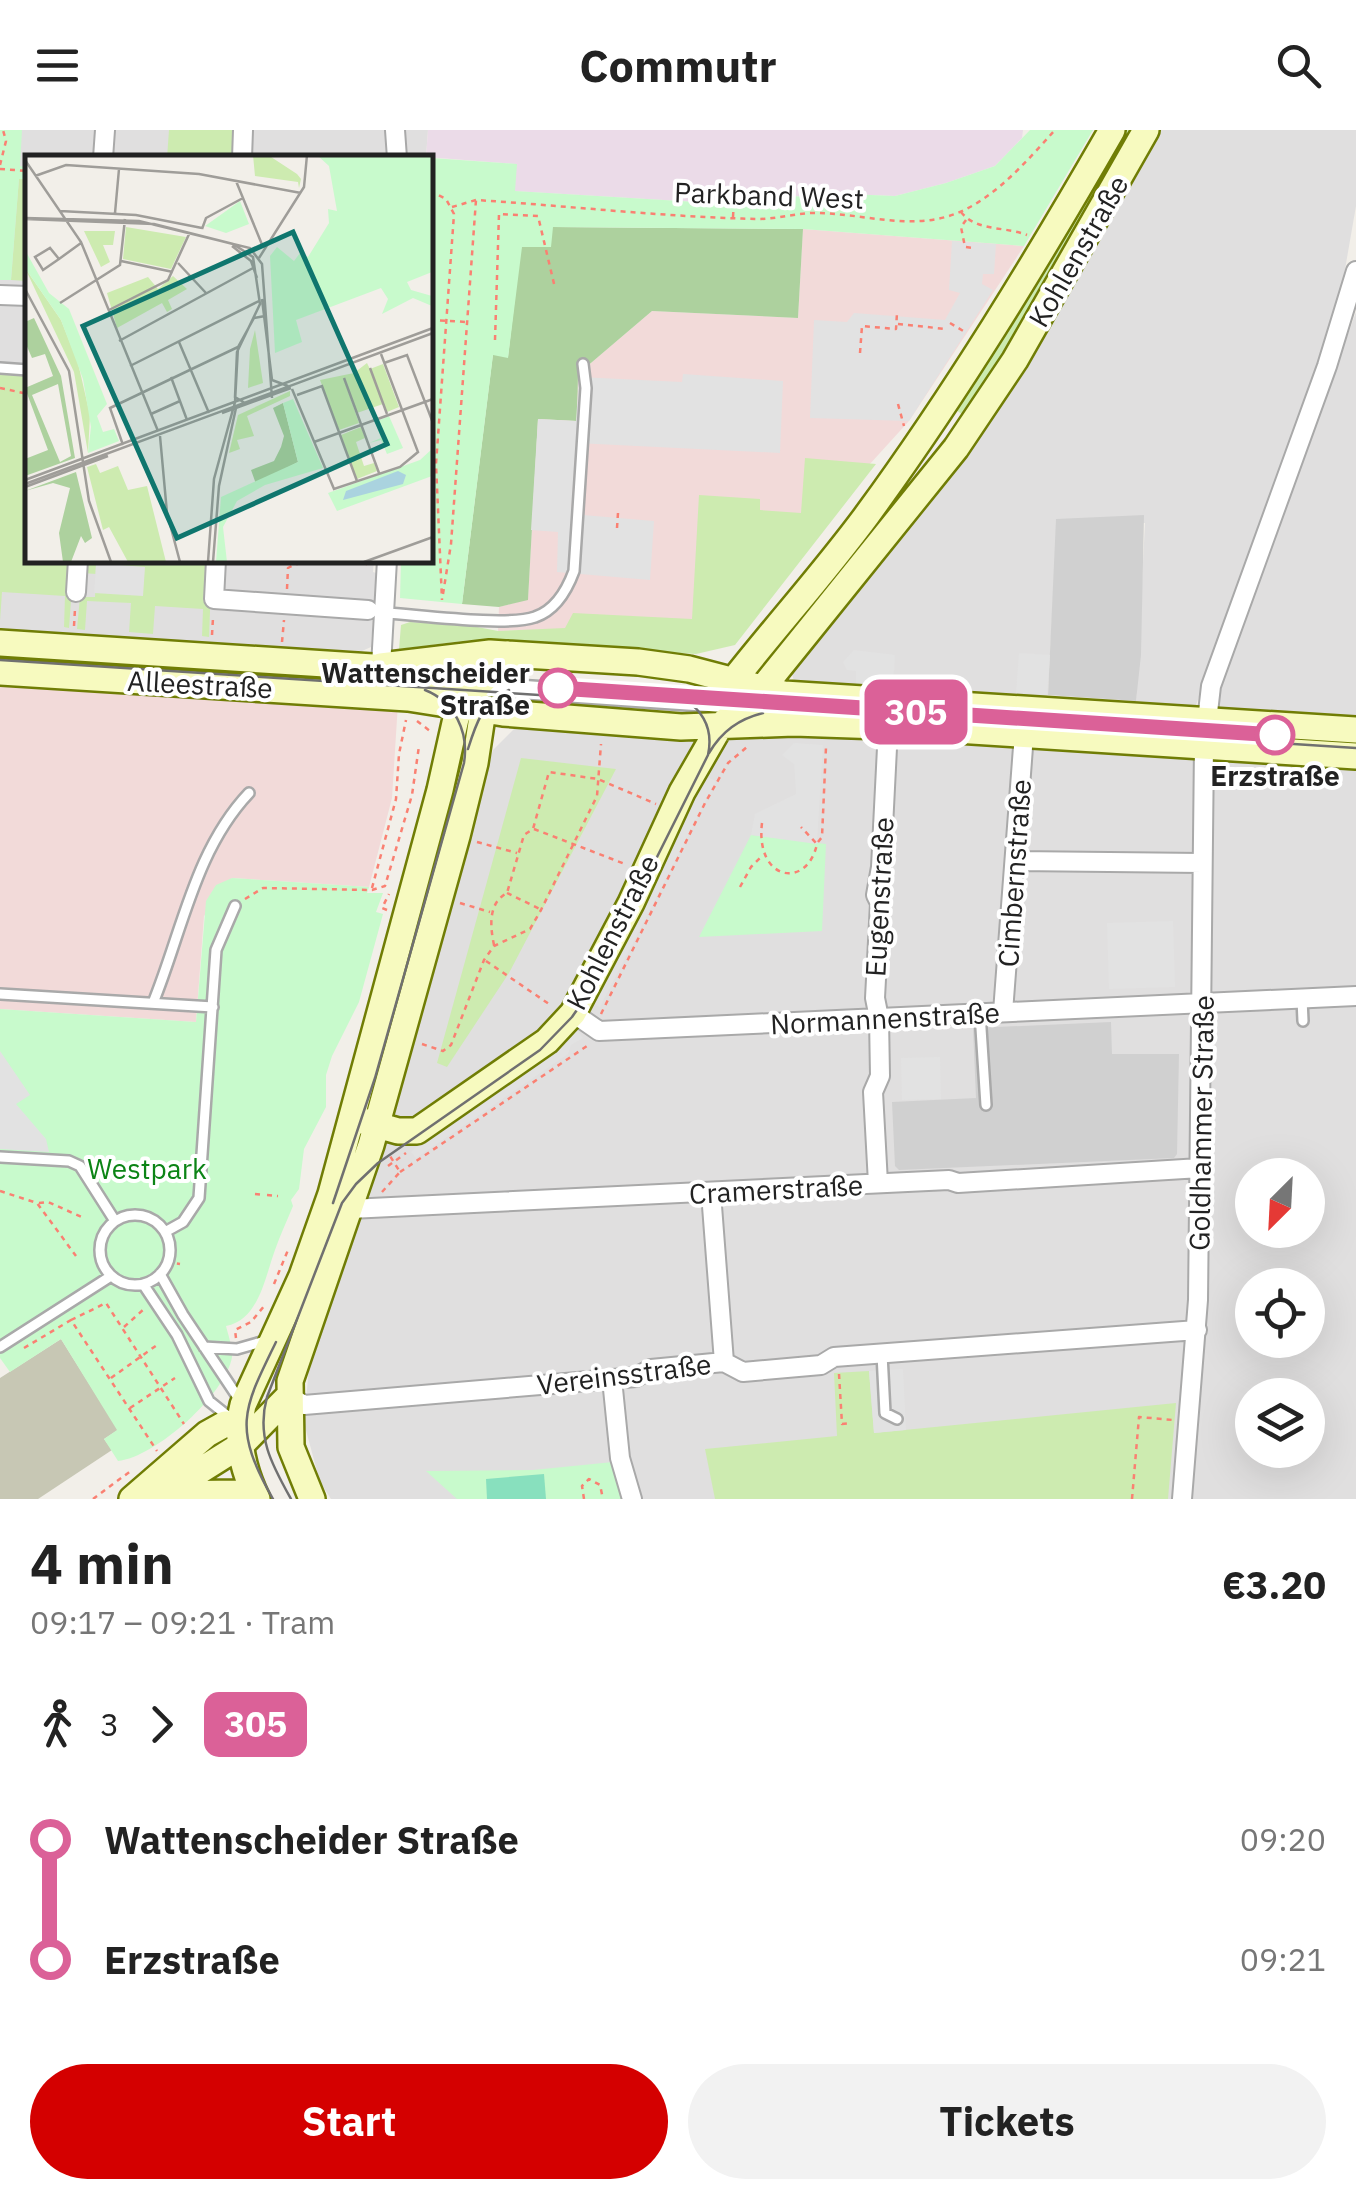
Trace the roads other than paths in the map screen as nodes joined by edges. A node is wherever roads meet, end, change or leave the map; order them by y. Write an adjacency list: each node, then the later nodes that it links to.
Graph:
1 (105, 130): 6 (street)
2 (244, 130): 7 (street)
3 (395, 130): 8 (street)
4 (1112, 130): 15 (main road, Kohlenstraße)
5 (1146, 130): 16 (main road, Kohlenstraße)
6 (103, 155)
7 (242, 155)
8 (397, 155)
9 (1356, 271): 32 (street)
10 (0, 294): 11 (street)
11 (25, 296)
12 (583, 364): 21 (lane)
13 (0, 368): 14 (lane)
14 (25, 370)
15 (908, 441): 16 (main road); 28 (main road, Kohlenstraße)
16 (940, 471): 28 (main road, Kohlenstraße)
17 (78, 562): 20 (street)
18 (216, 562): 21 (street)
19 (380, 562): 21 (street)
20 (76, 592)
21 (377, 612): 26 (street)
22 (0, 643): 23 (main road, Alleestraße)
23 (128, 651): 26 (main road, Alleestraße); 27 (lane)
24 (508, 654): 26 (main road, Alleestraße); 27 (main road); 28 (main road, Alleestraße)
25 (0, 672): 26 (main road, Alleestraße)
26 (394, 683): 27 (main road, Alleestraße); 27 (main road, Alleestraße)
27 (469, 693): 28 (lane); 28 (main road, Alleestraße); 51 (main road); 51 (main road)
28 (736, 702): 29 (main road); 31 (lane); 32 (main road); 47 (main road, Kohlenstraße)
29 (888, 728): 31 (main road); 48 (street, Eugenstraße)
30 (1356, 730): 32 (main road)
31 (989, 732): 33 (main road)
32 (1205, 733): 33 (main road); 34 (main road); 37 (street, Goldhammer Straße)
33 (1024, 734): 36 (street, Cimbernstraße)
34 (1356, 756)
35 (249, 794): 42 (lane)
36 (1016, 860): 37 (street); 45 (street, Cimbernstraße)
37 (1202, 863): 43 (street, Goldhammer Straße)
38 (235, 906): 44 (lane)
39 (0, 994): 42 (lane)
40 (1356, 996): 41 (street, Normannenstraße)
41 (1302, 999): 43 (street, Normannenstraße); 49 (lane)
42 (153, 1003): 44 (lane)
43 (1202, 1003): 45 (street, Normannenstraße); 53 (street, Goldhammer Straße)
44 (213, 1007): 58 (lane)
45 (1003, 1012): 46 (street, Normannenstraße)
46 (980, 1013): 48 (street, Normannenstraße); 50 (lane)
47 (571, 1015): 48 (street, Normannenstraße); 51 (main road, Kohlenstraße)
48 (879, 1018): 54 (street, Eugenstraße)
49 (1303, 1021)
50 (986, 1105)
51 (385, 1126): 56 (main road); 63 (main road)
52 (0, 1157): 57 (lane)
53 (1200, 1168): 54 (street, Cramerstraße); 62 (street, Goldhammer Straße)
54 (878, 1183): 55 (street, Cramerstraße)
55 (711, 1193): 56 (street, Cramerstraße); 67 (street)
56 (350, 1209): 69 (main road)
57 (114, 1221): 58 (lane); 60 (lane)
58 (165, 1232): 59 (lane)
59 (160, 1274): 61 (lane); 64 (lane)
60 (111, 1276): 61 (lane); 65 (lane)
61 (143, 1284): 71 (lane)
62 (1197, 1330): 66 (street, Vereinsstraße); 78 (street, Goldhammer Straße)
63 (272, 1338): 64 (lane); 71 (main road)
64 (204, 1347): 71 (lane)
65 (0, 1348)
66 (882, 1354): 67 (street, Vereinsstraße); 70 (lane)
67 (724, 1362): 68 (street, Vereinsstraße)
68 (612, 1379): 69 (street, Vereinsstraße); 77 (street)
69 (289, 1396): 71 (main road); 76 (main road)
70 (897, 1418)
71 (246, 1426): 72 (main road); 74 (main road); 75 (main road); 76 (main road)
72 (161, 1496): 73 (main road)
73 (197, 1497): 75 (main road)
74 (132, 1499)
75 (254, 1499)
76 (312, 1499)
77 (632, 1499)
78 (1182, 1499)

